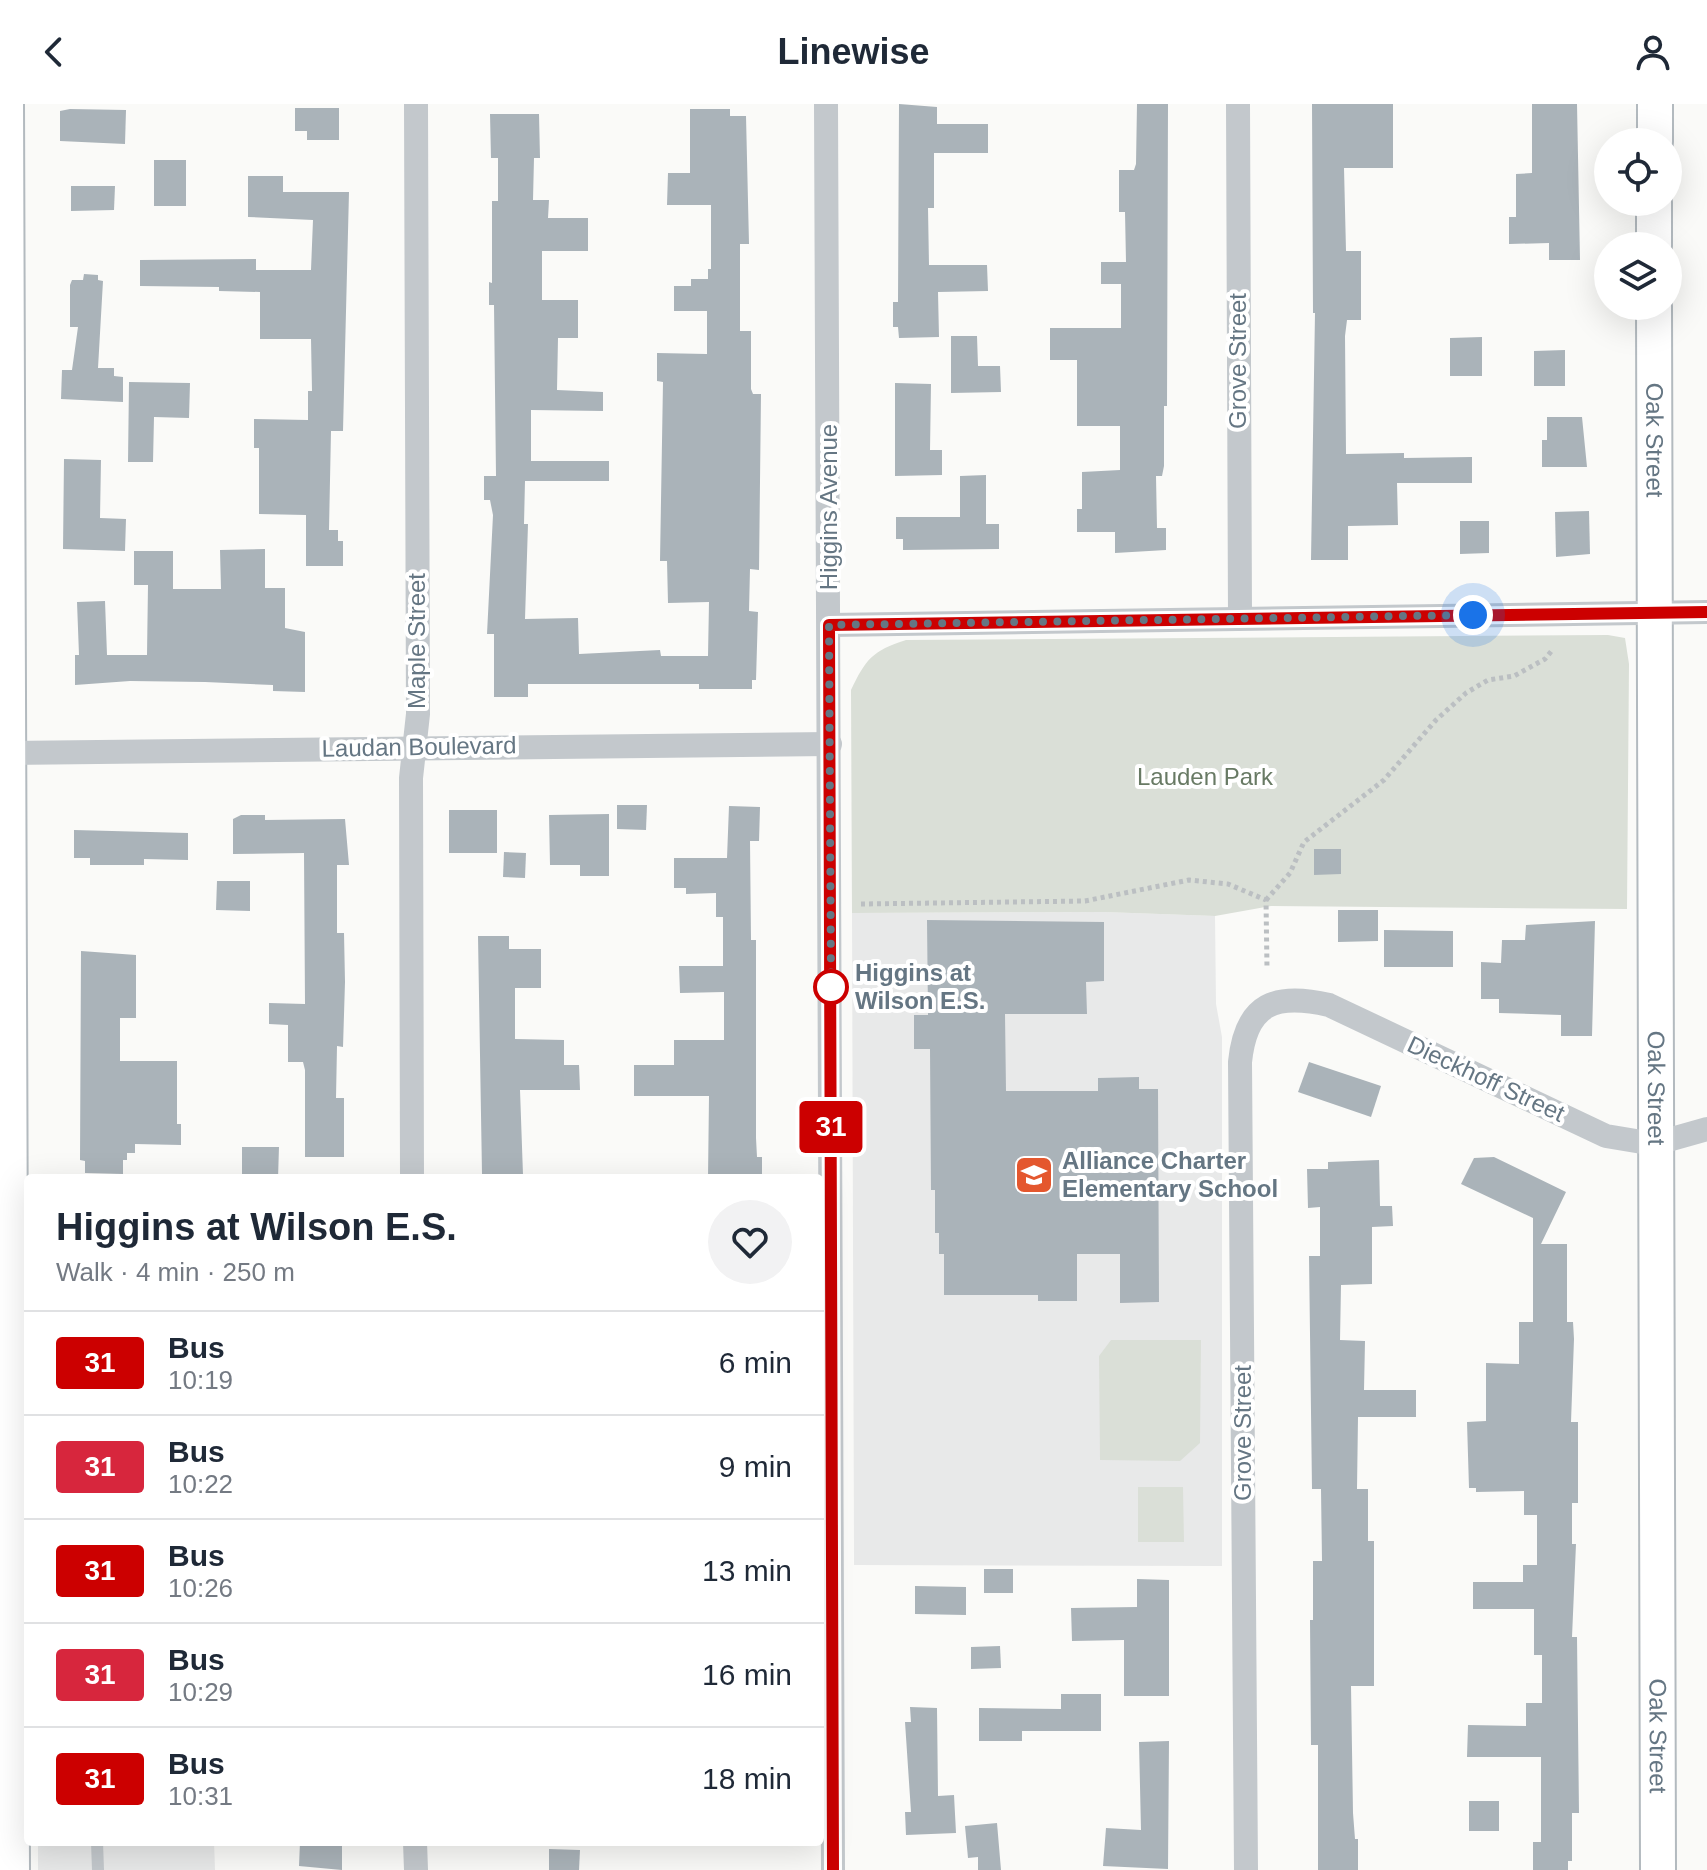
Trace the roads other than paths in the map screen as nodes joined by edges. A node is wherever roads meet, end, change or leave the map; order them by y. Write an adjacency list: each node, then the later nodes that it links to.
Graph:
1 (6, 104): 7 (main road)
2 (416, 104): 15 (street, Maple Street)
3 (826, 104): 13 (street, Higgins Avenue)
4 (1238, 104): 12 (street, Grove Street)
5 (1655, 104): 6 (main road)
6 (1655, 128)
7 (3, 148): 9 (main road)
8 (1654, 320): 11 (main road, Oak Street)
9 (4, 528): 16 (main road)
10 (1707, 612): 11 (street)
11 (1653, 613): 12 (street); 20 (main road, Oak Street)
12 (1240, 617): 13 (street)
13 (829, 625): 14 (street, Higgins Avenue)
14 (830, 744): 15 (street, Laudan Boulevard); 30 (street, Higgins Avenue)
15 (413, 747): 16 (street, Laudan Boulevard); 21 (street, Maple Street)
16 (8, 753): 17 (main road)
17 (5, 900): 22 (main road)
18 (1268, 1004): 20 (street, Dieckhoff Street); 31 (street, Grove Street)
19 (1707, 1129): 20 (street, Dieckhoff Street)
20 (1654, 1144): 32 (main road, Oak Street)
21 (412, 1174)
22 (5, 1273): 23 (main road)
23 (6, 1649): 24 (main road)
24 (20, 1818): 27 (main road)
25 (97, 1846): 28 (lane)
26 (415, 1846): 29 (street)
27 (12, 1870)
28 (98, 1870)
29 (416, 1870)
30 (833, 1870)
31 (1246, 1870)
32 (1658, 1870)

